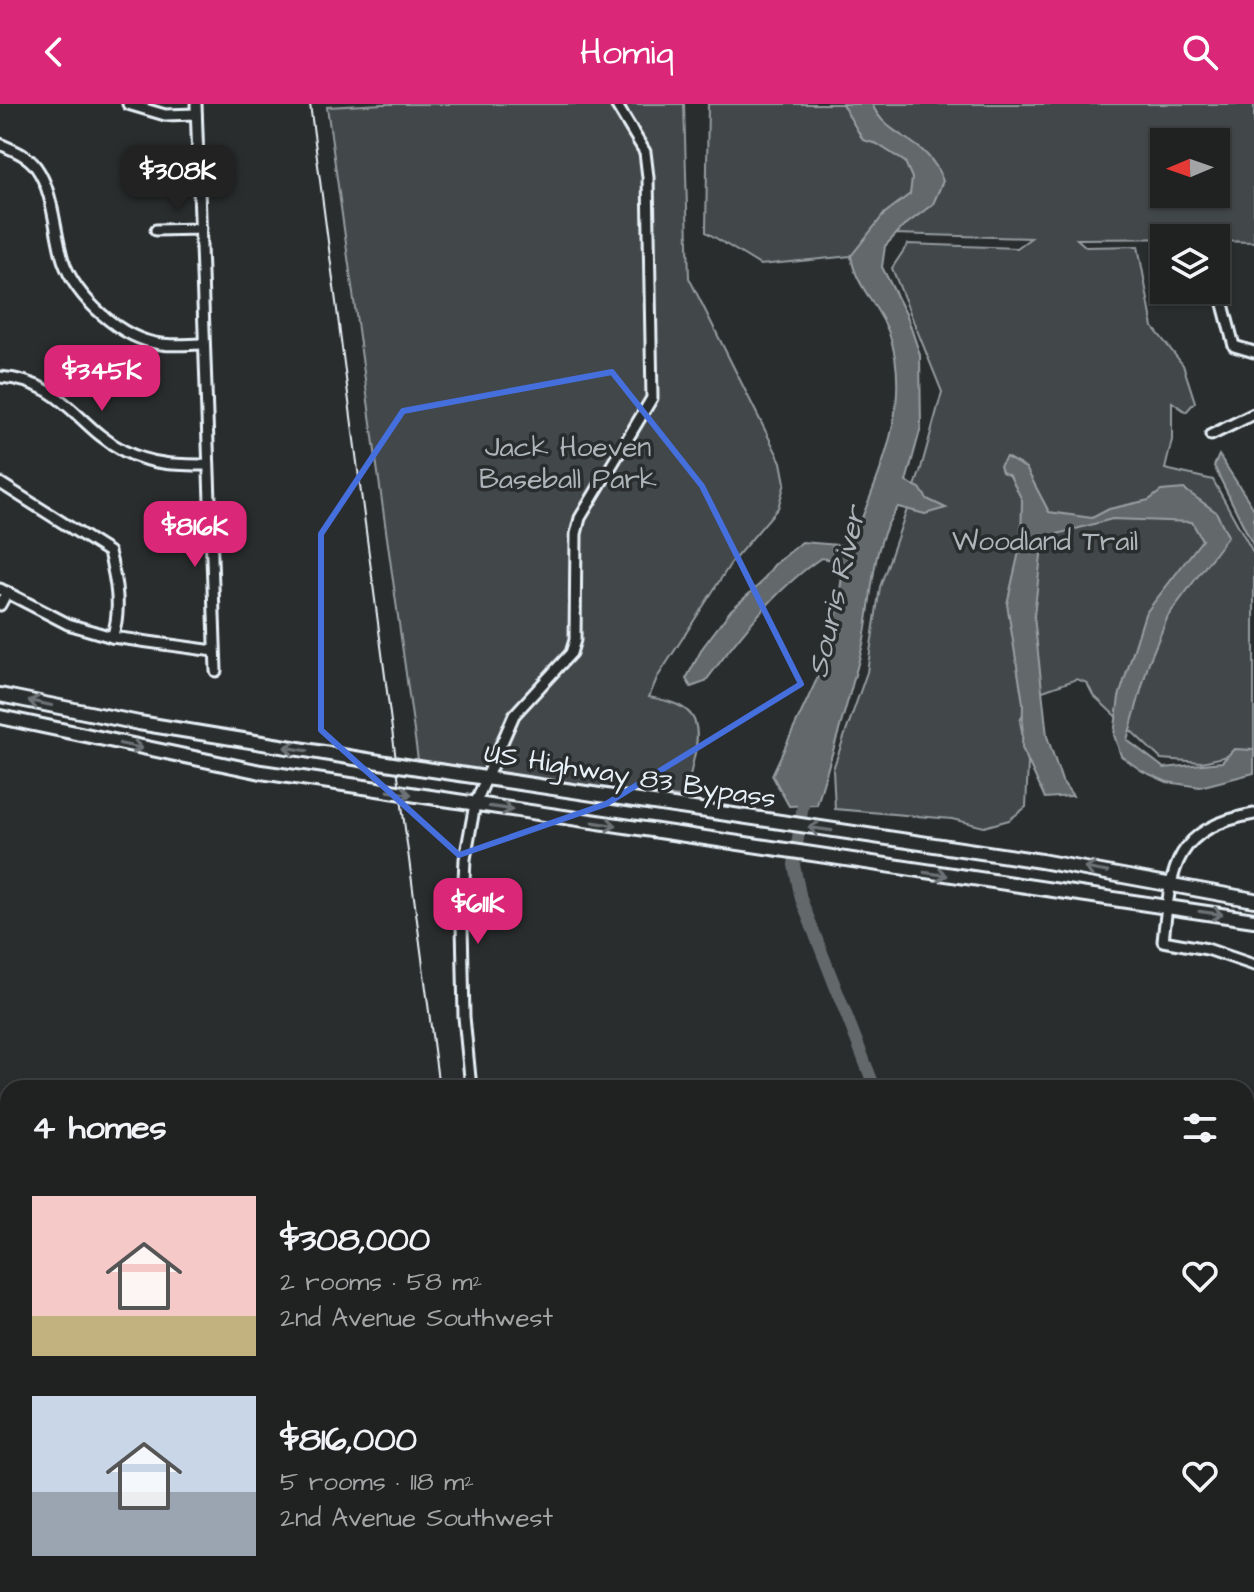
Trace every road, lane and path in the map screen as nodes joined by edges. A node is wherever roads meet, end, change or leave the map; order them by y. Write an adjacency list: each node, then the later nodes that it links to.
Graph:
1 (128, 104): 3 (street)
2 (616, 104): 22 (street)
3 (196, 109): 5 (street)
4 (0, 144): 8 (street)
5 (201, 229): 6 (street); 8 (street)
6 (156, 230)
7 (1223, 304): 9 (street)
8 (204, 344): 13 (street)
9 (1254, 352)
10 (0, 377): 13 (street)
11 (1254, 414): 12 (street)
12 (1211, 435)
13 (208, 465): 18 (street)
14 (0, 483): 17 (street)
15 (3, 591): 16 (street); 17 (street)
16 (0, 605)
17 (112, 637): 18 (street)
18 (214, 651): 19 (street)
19 (216, 671)
20 (0, 695): 22 (highway, US Highway 83 Bypass, one-way to 20, bridge)
21 (0, 717): 23 (highway, US Highway 83 Bypass, one-way to 23, bridge)
22 (489, 778): 23 (street); 25 (highway, US Highway 83 Bypass, one-way to 22)
23 (475, 804): 27 (highway, US Highway 83 Bypass, one-way to 27); 30 (street)
24 (1254, 814): 25 (street)
25 (1173, 884): 26 (highway, US Highway 83 Bypass); 27 (street)
26 (1254, 900)
27 (1168, 907): 28 (highway, one-way to 28); 29 (street)
28 (1254, 920)
29 (1254, 965)
30 (470, 1080)

